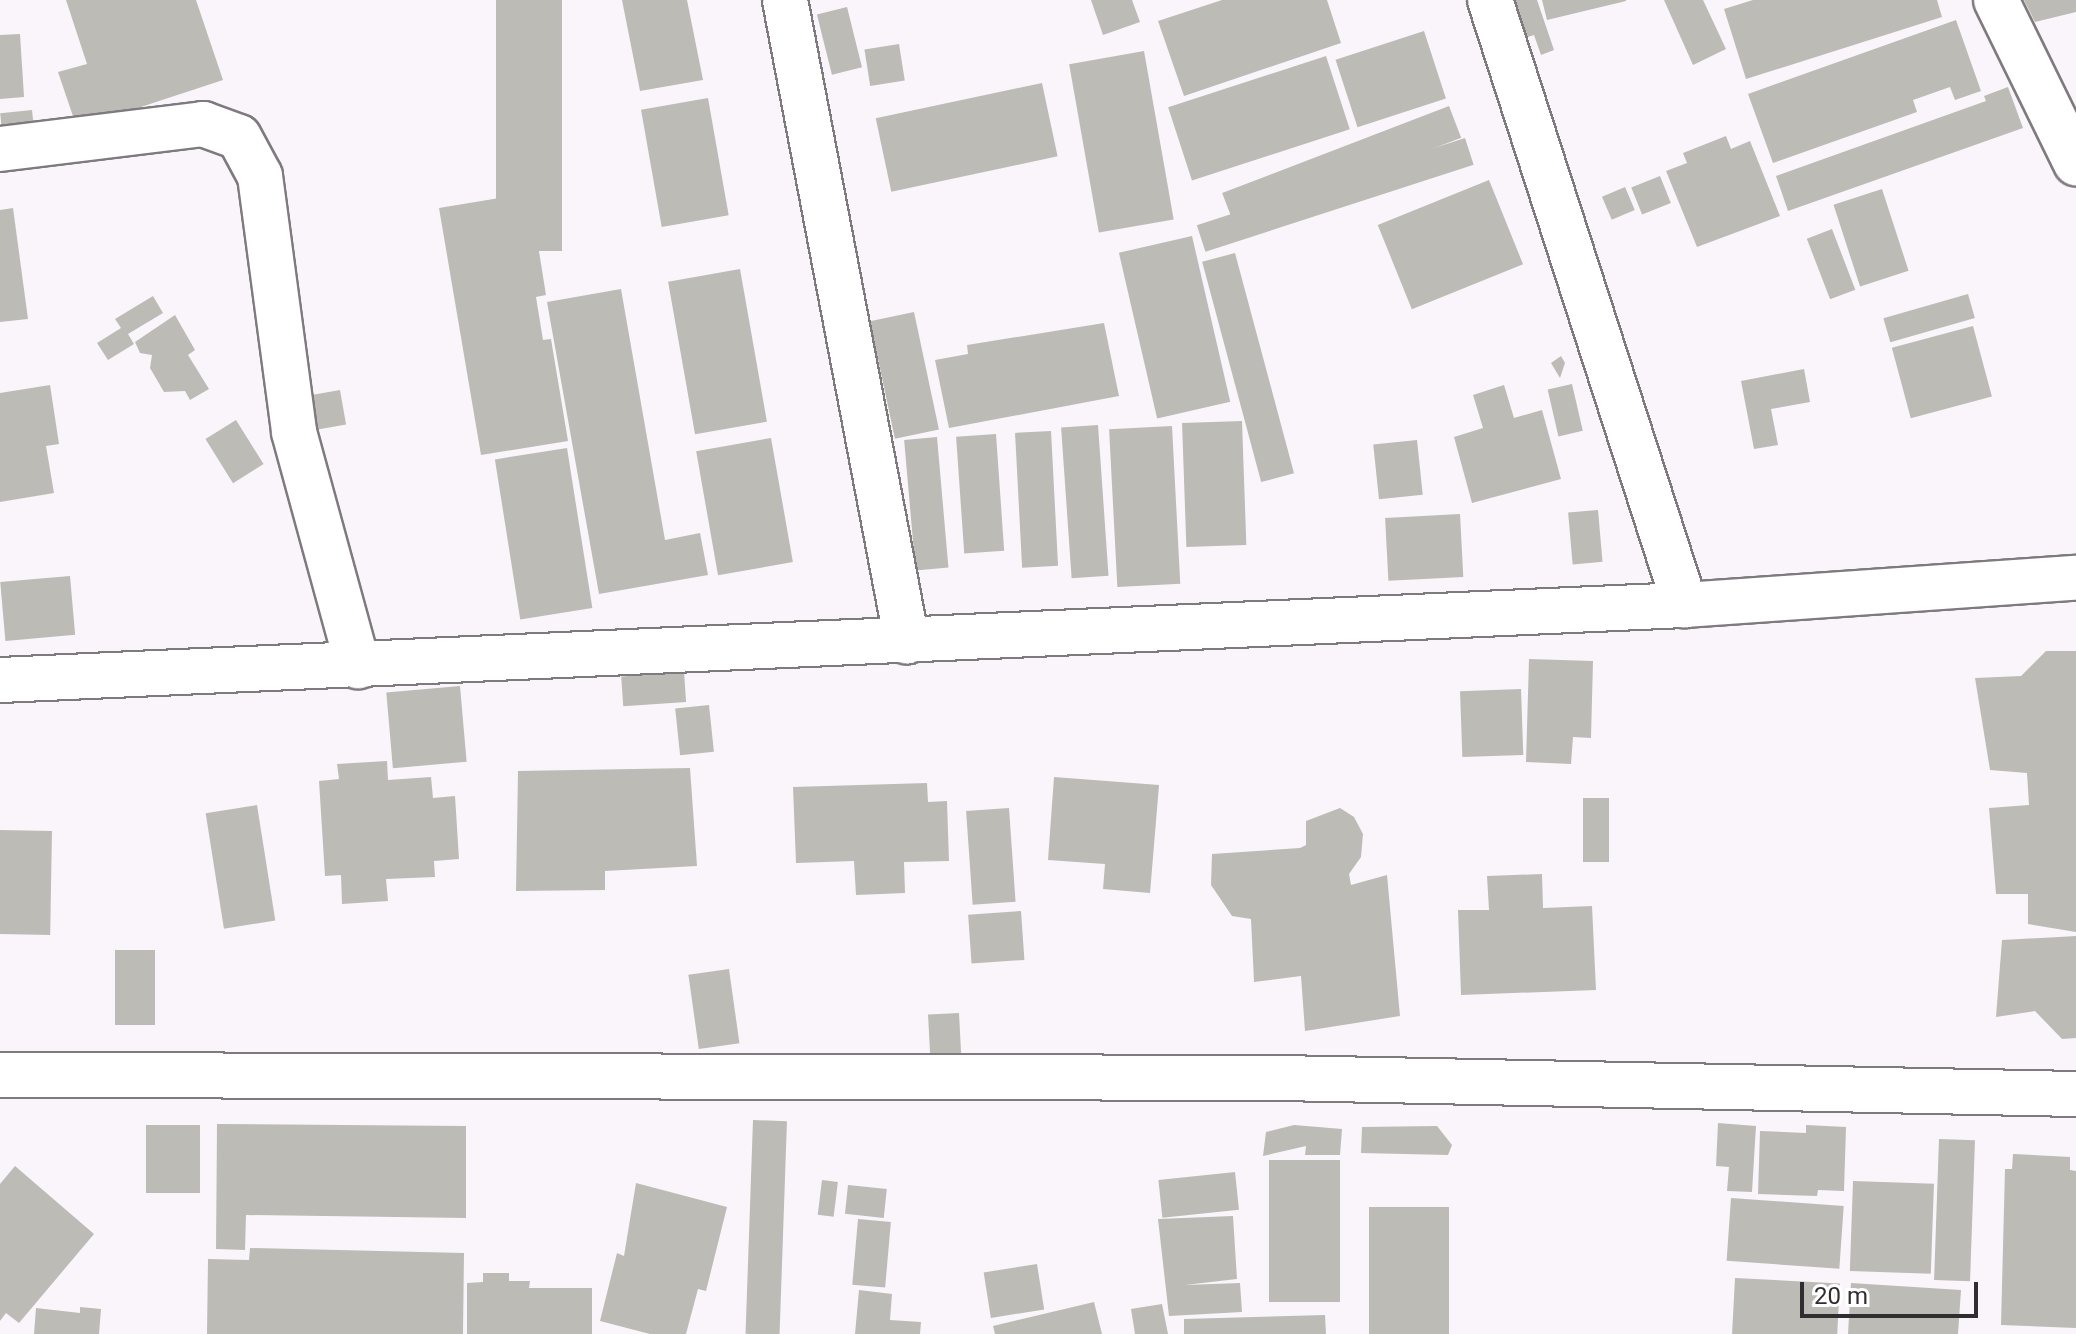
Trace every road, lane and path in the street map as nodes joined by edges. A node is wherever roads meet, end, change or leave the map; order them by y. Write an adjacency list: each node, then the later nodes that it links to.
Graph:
1 (785, 0): 8 (street)
2 (1490, 0): 7 (street)
3 (1996, 0): 5 (street)
4 (0, 149): 9 (street)
5 (2076, 163)
6 (2076, 578): 7 (street)
7 (1685, 605): 8 (street)
8 (907, 642): 9 (street)
9 (358, 666): 10 (street)
10 (0, 680)
11 (0, 1075): 12 (street)
12 (2076, 1094)

